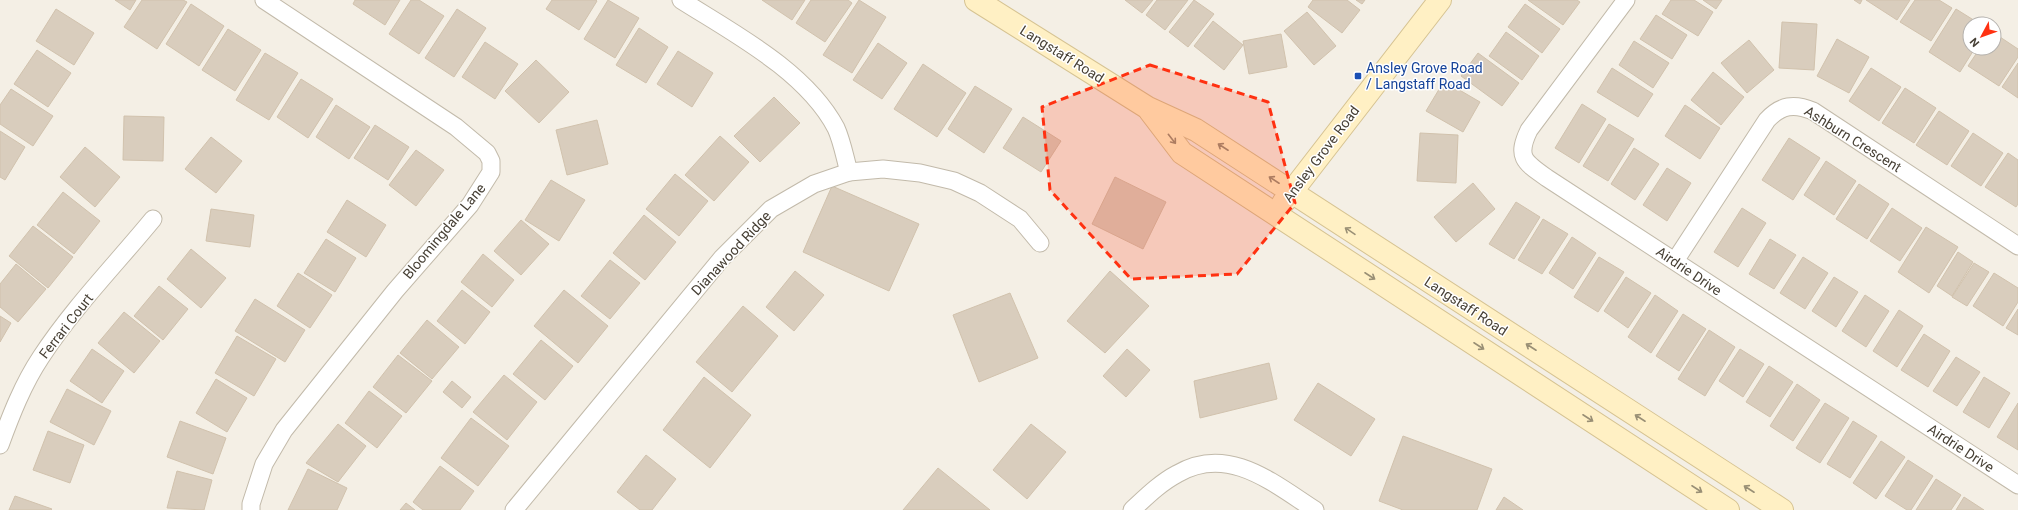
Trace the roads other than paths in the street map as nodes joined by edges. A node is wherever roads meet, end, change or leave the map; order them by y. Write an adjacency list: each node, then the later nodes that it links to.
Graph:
1 (264, 0): 16 (street, Bloomingdale Lane)
2 (680, 0): 7 (street)
3 (976, 0): 6 (main road, Langstaff Road)
4 (1440, 0): 8 (main road, Ansley Grove Road)
5 (1626, 0): 13 (street, Airdrie Drive)
6 (1148, 108): 8 (main road, Langstaff Road, one-way to 6); 9 (main road, Langstaff Road, one-way to 9)
7 (849, 172): 11 (street, Dianawood Ridge); 17 (street, Dianawood Ridge)
8 (1292, 192): 9 (main road, Ansley Grove Road); 21 (main road, Langstaff Road, one-way to 8)
9 (1275, 213): 20 (main road, Langstaff Road, one-way to 20)
10 (154, 219): 14 (street, Ferrari Court)
11 (1040, 243)
12 (2018, 246): 13 (street, Ashburn Crescent)
13 (1675, 261): 15 (street, Airdrie Drive)
14 (0, 446)
15 (2018, 485)
16 (251, 510)
17 (514, 510)
18 (1132, 510): 19 (street)
19 (1315, 510)
20 (1728, 510)
21 (1782, 510)

